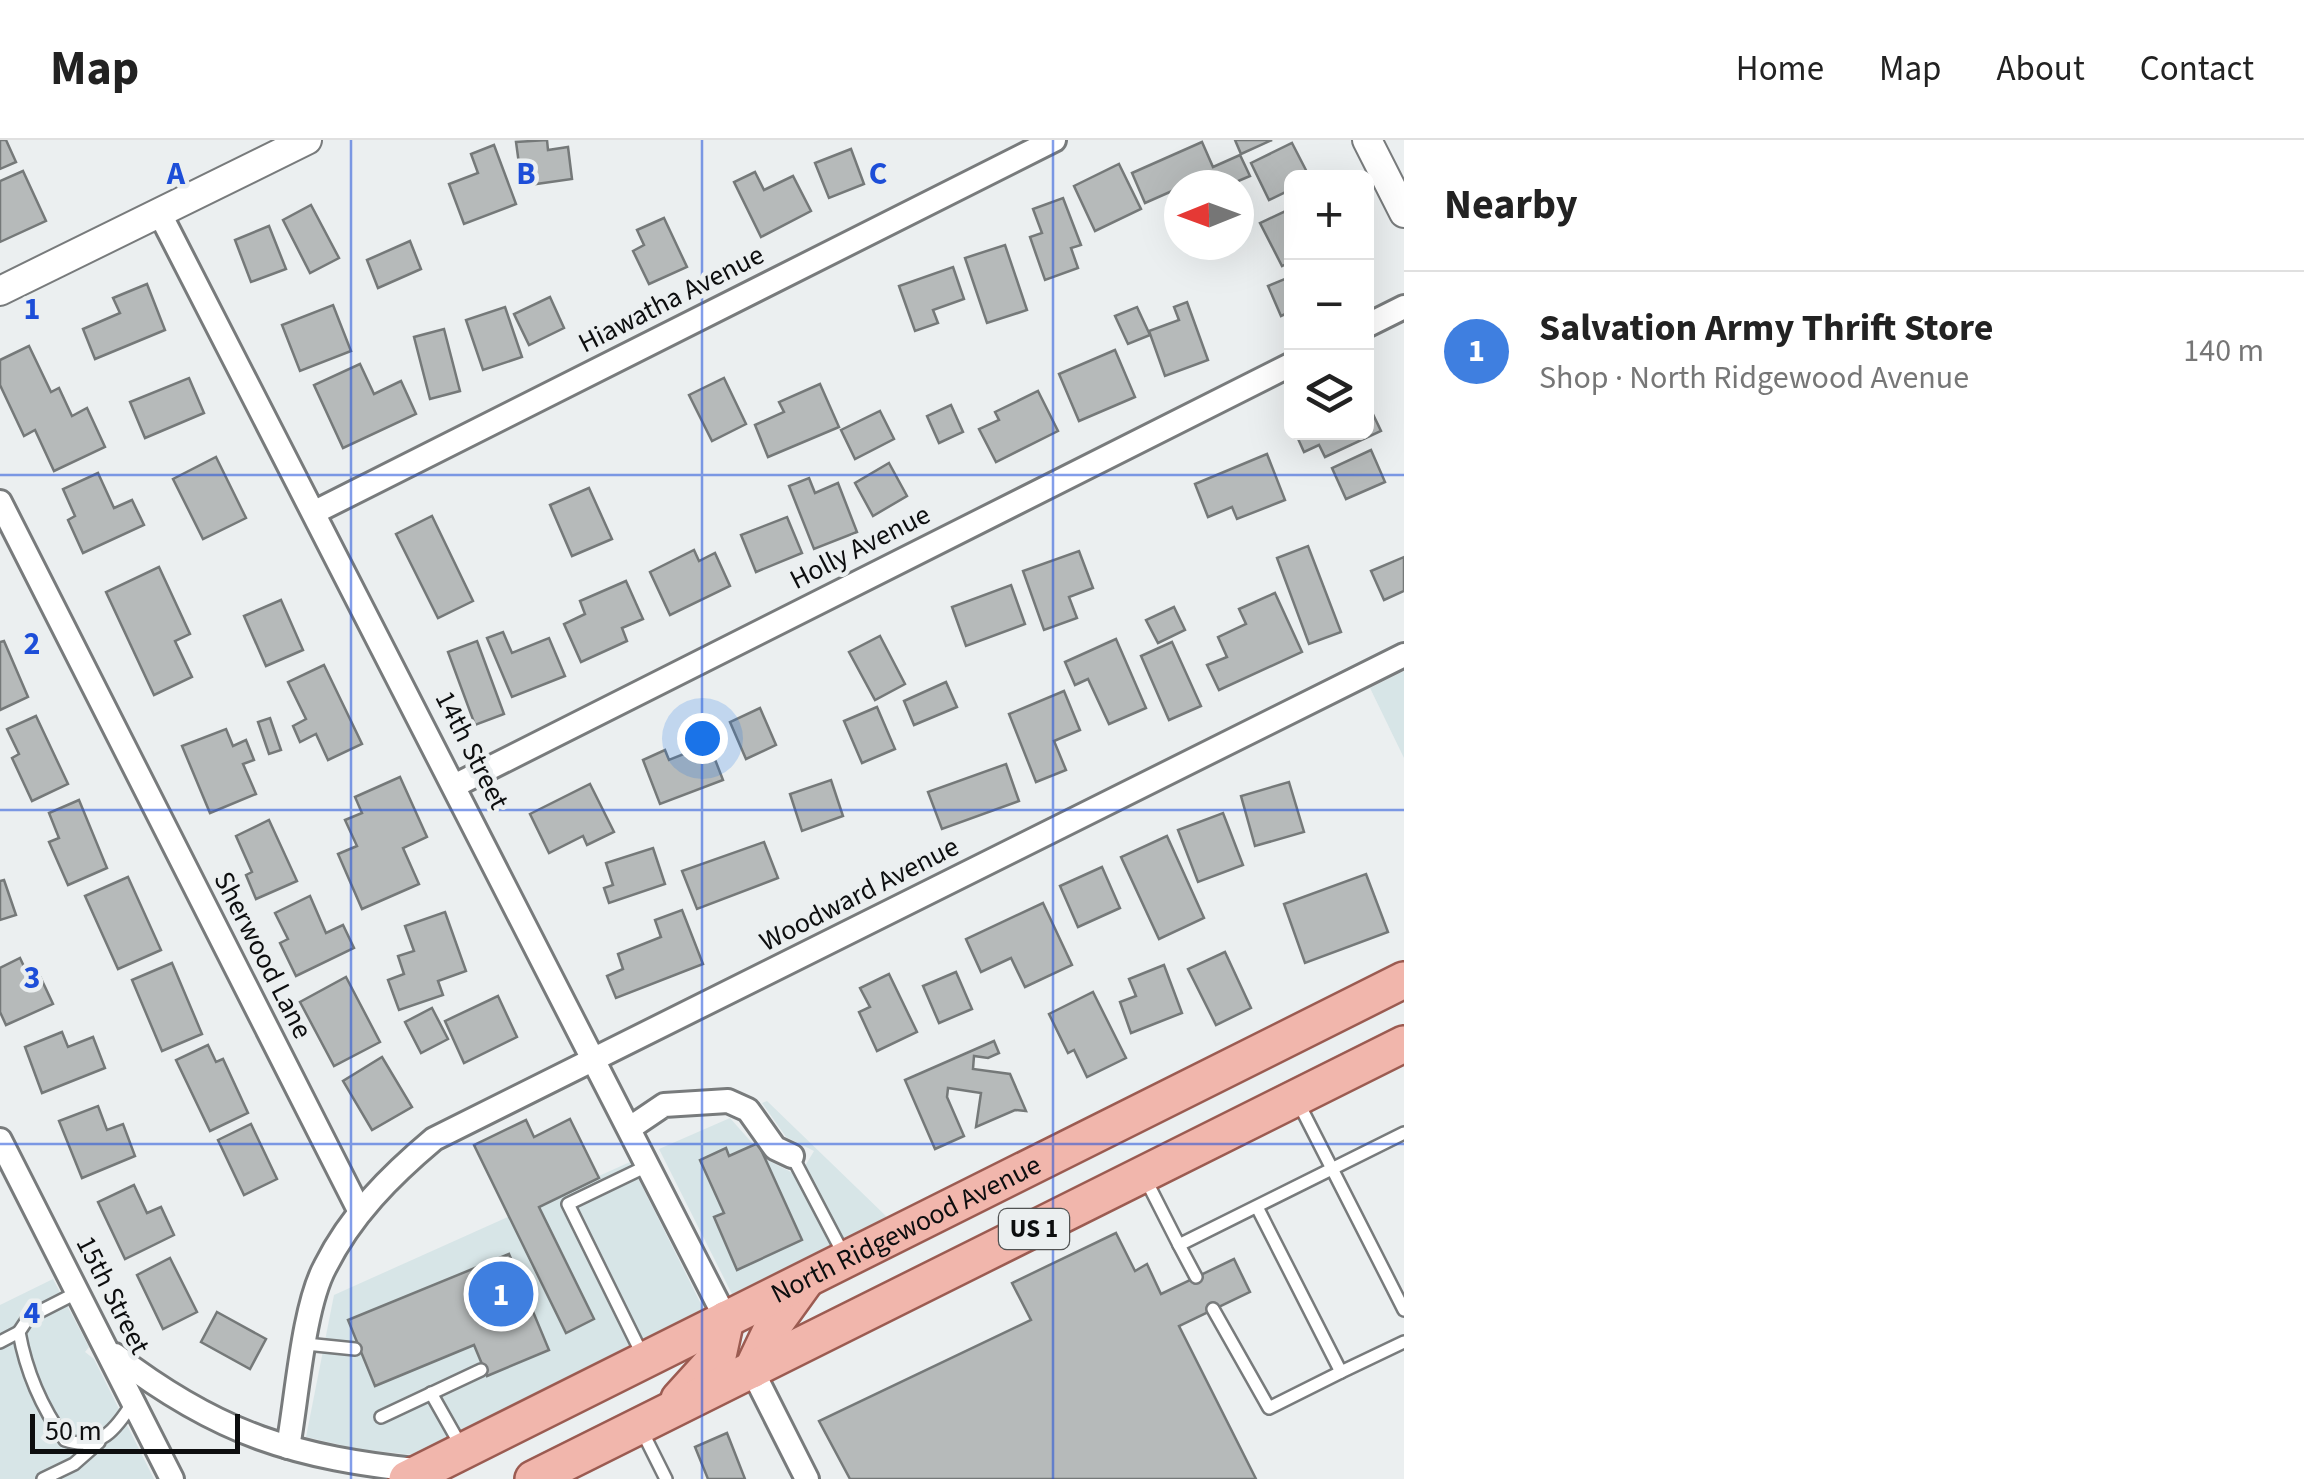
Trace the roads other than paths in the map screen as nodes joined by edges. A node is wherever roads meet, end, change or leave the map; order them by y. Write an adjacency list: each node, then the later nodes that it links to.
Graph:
1 (307, 140): 4 (street)
2 (1054, 140): 11 (street, Hiawatha Avenue)
3 (1367, 140): 5 (street)
4 (160, 212): 6 (street); 11 (street, 14th Street)
5 (1404, 213)
6 (0, 291)
7 (1404, 307): 8 (street)
8 (1374, 322)
9 (1284, 368): 13 (street, Holly Avenue)
10 (0, 502): 26 (street, Sherwood Lane)
11 (315, 512): 13 (street, 14th Street)
12 (1404, 655): 16 (street, Woodward Avenue)
13 (456, 784): 16 (street, 14th Street)
14 (1404, 980): 28 (main road, North Ridgewood Avenue / US 1)
15 (1404, 1044): 17 (main road, North Ridgewood Avenue / US 1)
16 (596, 1059): 18 (street, 14th Street); 26 (street, Woodward Avenue)
17 (1296, 1098): 23 (lane); 24 (main road, North Ridgewood Avenue / US 1)
18 (630, 1128): 21 (street); 22 (street, 14th Street)
19 (1404, 1133): 23 (lane)
20 (0, 1140): 31 (street, 15th Street)
21 (792, 1156): 28 (lane)
22 (649, 1164): 34 (street, 14th Street); 41 (lane)
23 (1332, 1170): 25 (lane); 33 (lane)
24 (1142, 1174): 27 (lane); 43 (main road, North Ridgewood Avenue / US 1)
25 (1257, 1207): 27 (lane); 44 (lane)
26 (360, 1212): 38 (street)
27 (1179, 1245): 30 (lane)
28 (846, 1259): 29 (main road, North Ridgewood Avenue / US 1)
29 (808, 1278): 34 (main road, North Ridgewood Avenue / US 1); 43 (main road)
30 (1196, 1278)
31 (78, 1292): 35 (lane); 40 (street, 15th Street)
32 (1213, 1310): 44 (lane)
33 (1404, 1310)
34 (726, 1319): 41 (main road, North Ridgewood Avenue / US 1); 48 (main road)
35 (20, 1332): 36 (lane); 49 (lane)
36 (0, 1342)
37 (1404, 1342): 44 (lane)
38 (306, 1344): 39 (lane); 50 (street)
39 (355, 1348)
40 (108, 1350): 46 (street, 15th Street); 50 (street)
41 (644, 1358): 51 (main road, North Ridgewood Avenue / US 1)
42 (481, 1370): 45 (lane)
43 (752, 1370): 48 (main road, North Ridgewood Avenue / US 1); 57 (street)
44 (1340, 1372)
45 (431, 1394): 47 (lane); 51 (lane)
46 (133, 1402): 49 (lane); 54 (street, 15th Street)
47 (381, 1417)
48 (652, 1420): 55 (main road, North Ridgewood Avenue / US 1); 56 (lane)
49 (102, 1439): 53 (lane)
50 (288, 1447): 52 (street)
51 (463, 1450): 52 (main road, North Ridgewood Avenue / US 1)
52 (416, 1475)
53 (43, 1479)
54 (172, 1479)
55 (533, 1479)
56 (666, 1479)
57 (807, 1479)

